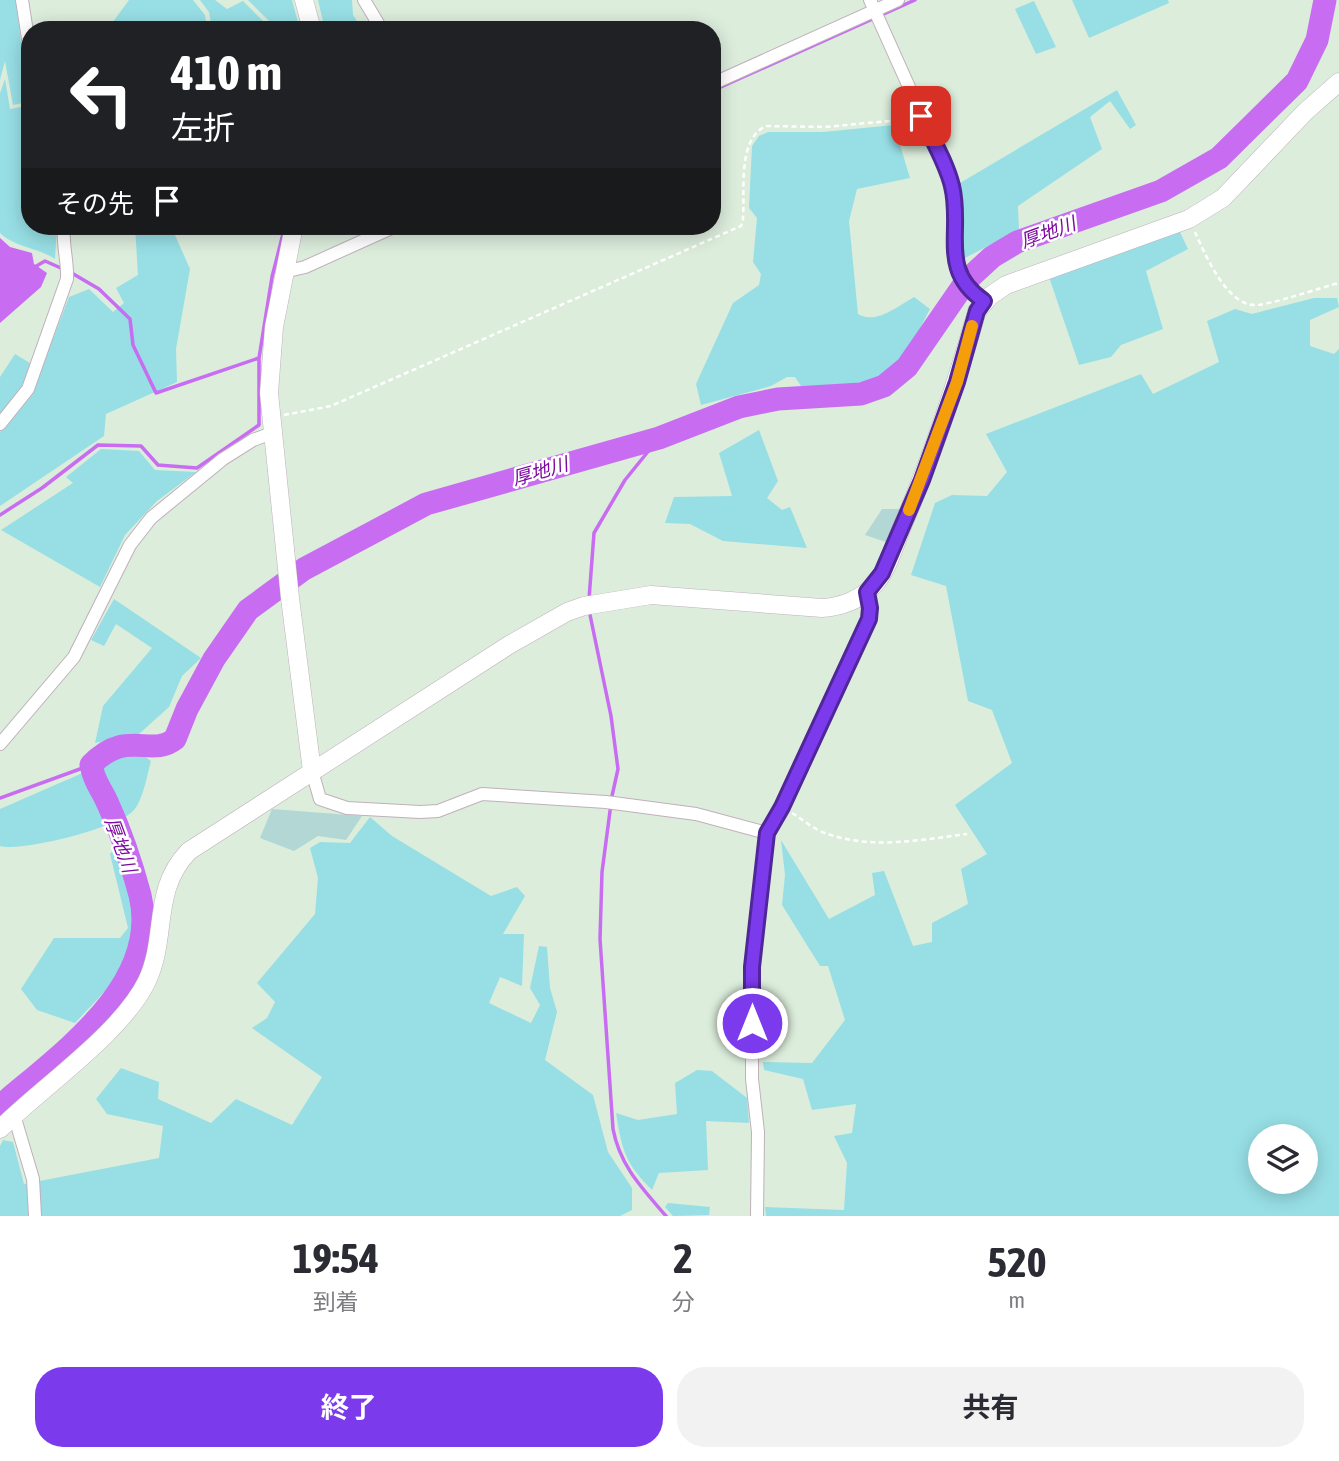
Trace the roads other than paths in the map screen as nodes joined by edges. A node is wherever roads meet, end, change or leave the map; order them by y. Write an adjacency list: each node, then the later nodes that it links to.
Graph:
1 (22, 0): 6 (street)
2 (304, 0): 7 (street)
3 (364, 0): 8 (street)
4 (898, 0): 5 (street)
5 (874, 11): 9 (street); 15 (street)
6 (25, 21)
7 (310, 21)
8 (377, 21)
9 (721, 80)
10 (1339, 82): 15 (street)
11 (63, 235): 16 (street)
12 (292, 235): 14 (street)
13 (376, 235): 14 (street)
14 (284, 272): 17 (street)
15 (978, 297): 18 (street)
16 (0, 424)
17 (271, 424): 19 (street); 20 (street)
18 (867, 592): 20 (street); 21 (street)
19 (0, 744)
20 (312, 771): 21 (street); 22 (street)
21 (767, 833): 25 (street)
22 (14, 1115): 23 (street); 24 (street)
23 (0, 1129)
24 (35, 1216)
25 (757, 1216)

